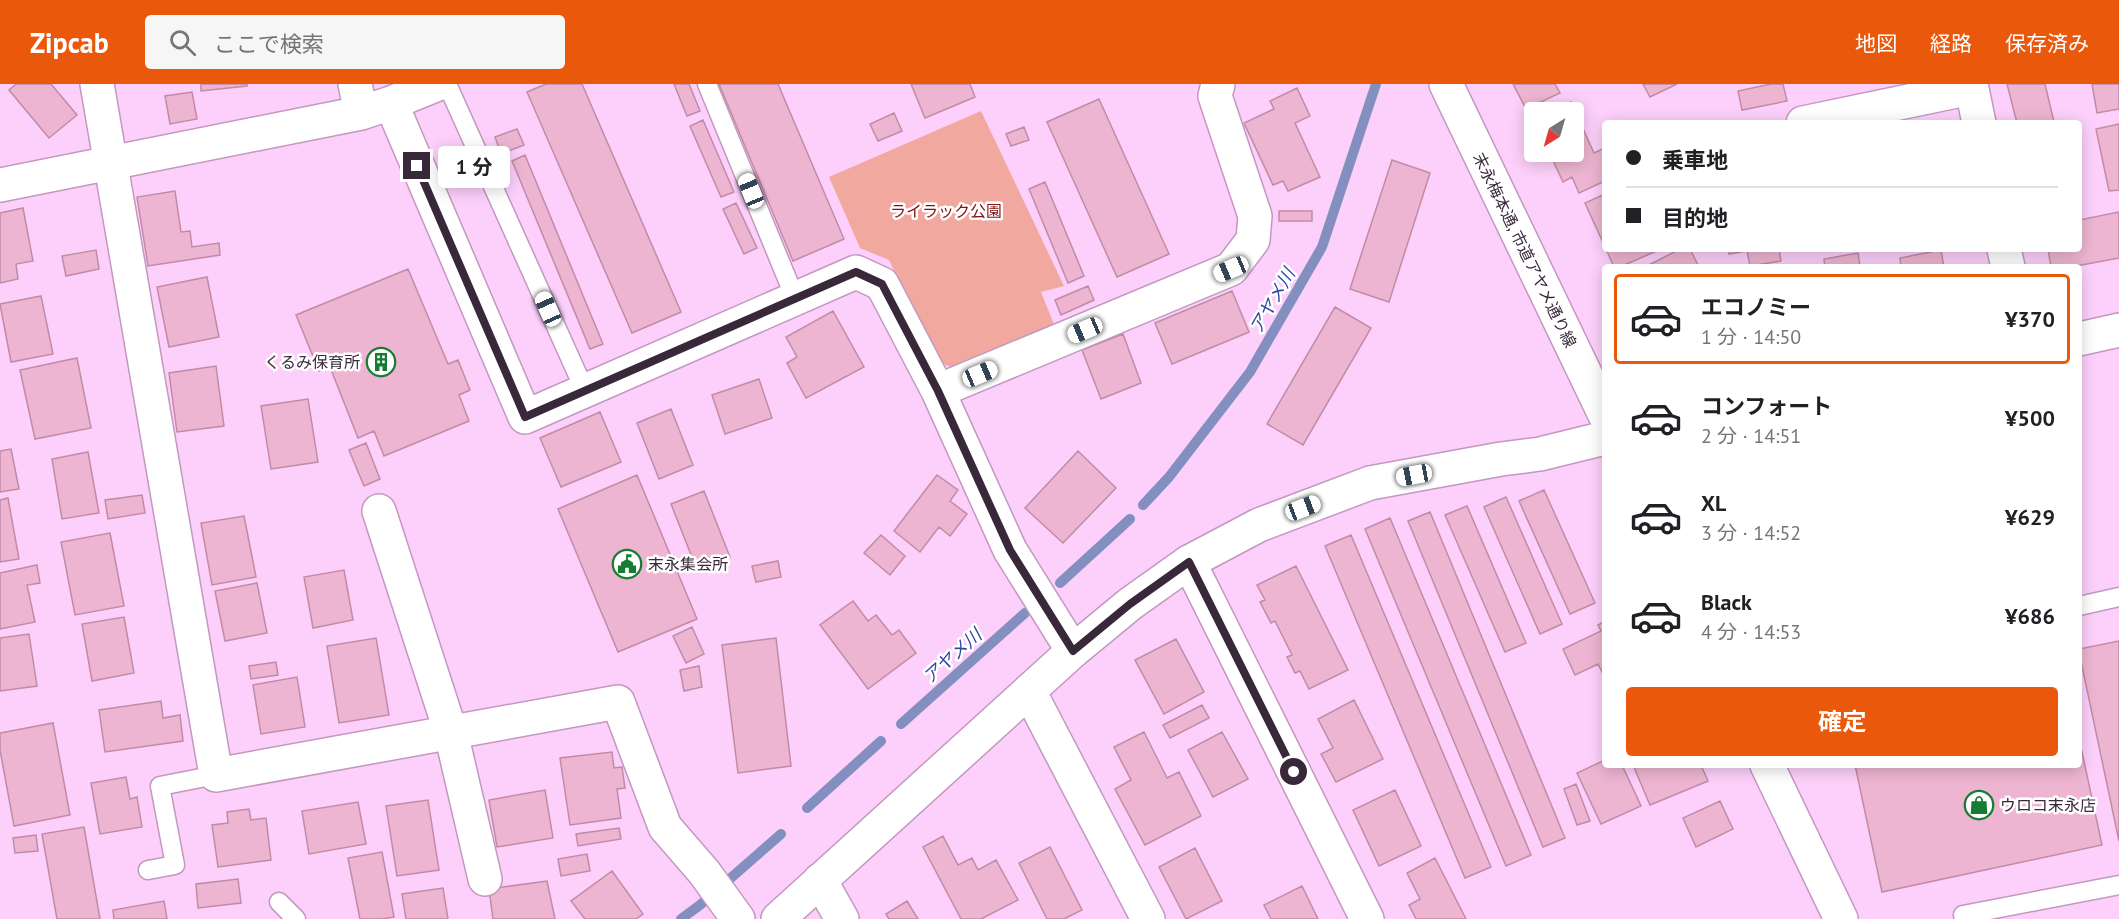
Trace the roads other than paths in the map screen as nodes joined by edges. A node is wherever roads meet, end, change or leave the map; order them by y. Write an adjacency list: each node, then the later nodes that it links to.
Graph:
1 (97, 84): 11 (street)
2 (438, 84): 8 (street)
3 (447, 84): 16 (lane)
4 (707, 84): 13 (lane)
5 (1218, 84): 17 (street)
6 (1446, 84): 18 (street, 末永梅本通, 市道アヤメ通り線)
7 (1971, 86): 9 (street); 10 (street)
8 (369, 100): 11 (street); 16 (street)
9 (1817, 120)
10 (1978, 120)
11 (110, 163): 12 (street); 28 (street)
12 (0, 185)
13 (795, 298): 16 (street); 17 (street)
14 (2119, 330): 15 (street)
15 (2082, 338)
16 (585, 391)
17 (938, 391): 24 (street)
18 (1602, 409)
19 (1602, 439): 21 (street)
20 (379, 511): 26 (street)
21 (1189, 562): 24 (street); 39 (street)
22 (2119, 597): 23 (lane)
23 (2082, 605)
24 (1073, 651): 25 (street)
25 (1029, 691): 31 (street); 38 (street)
26 (451, 733): 28 (street); 30 (street); 34 (street)
27 (1768, 768): 40 (street)
28 (216, 775): 29 (lane)
29 (148, 870)
30 (485, 879)
31 (820, 880): 36 (street); 37 (street)
32 (2119, 885): 41 (lane)
33 (279, 902): 35 (lane)
34 (731, 909)
35 (296, 919)
36 (778, 919)
37 (842, 919)
38 (1148, 919)
39 (1367, 919)
40 (1841, 919)
41 (1965, 919)

